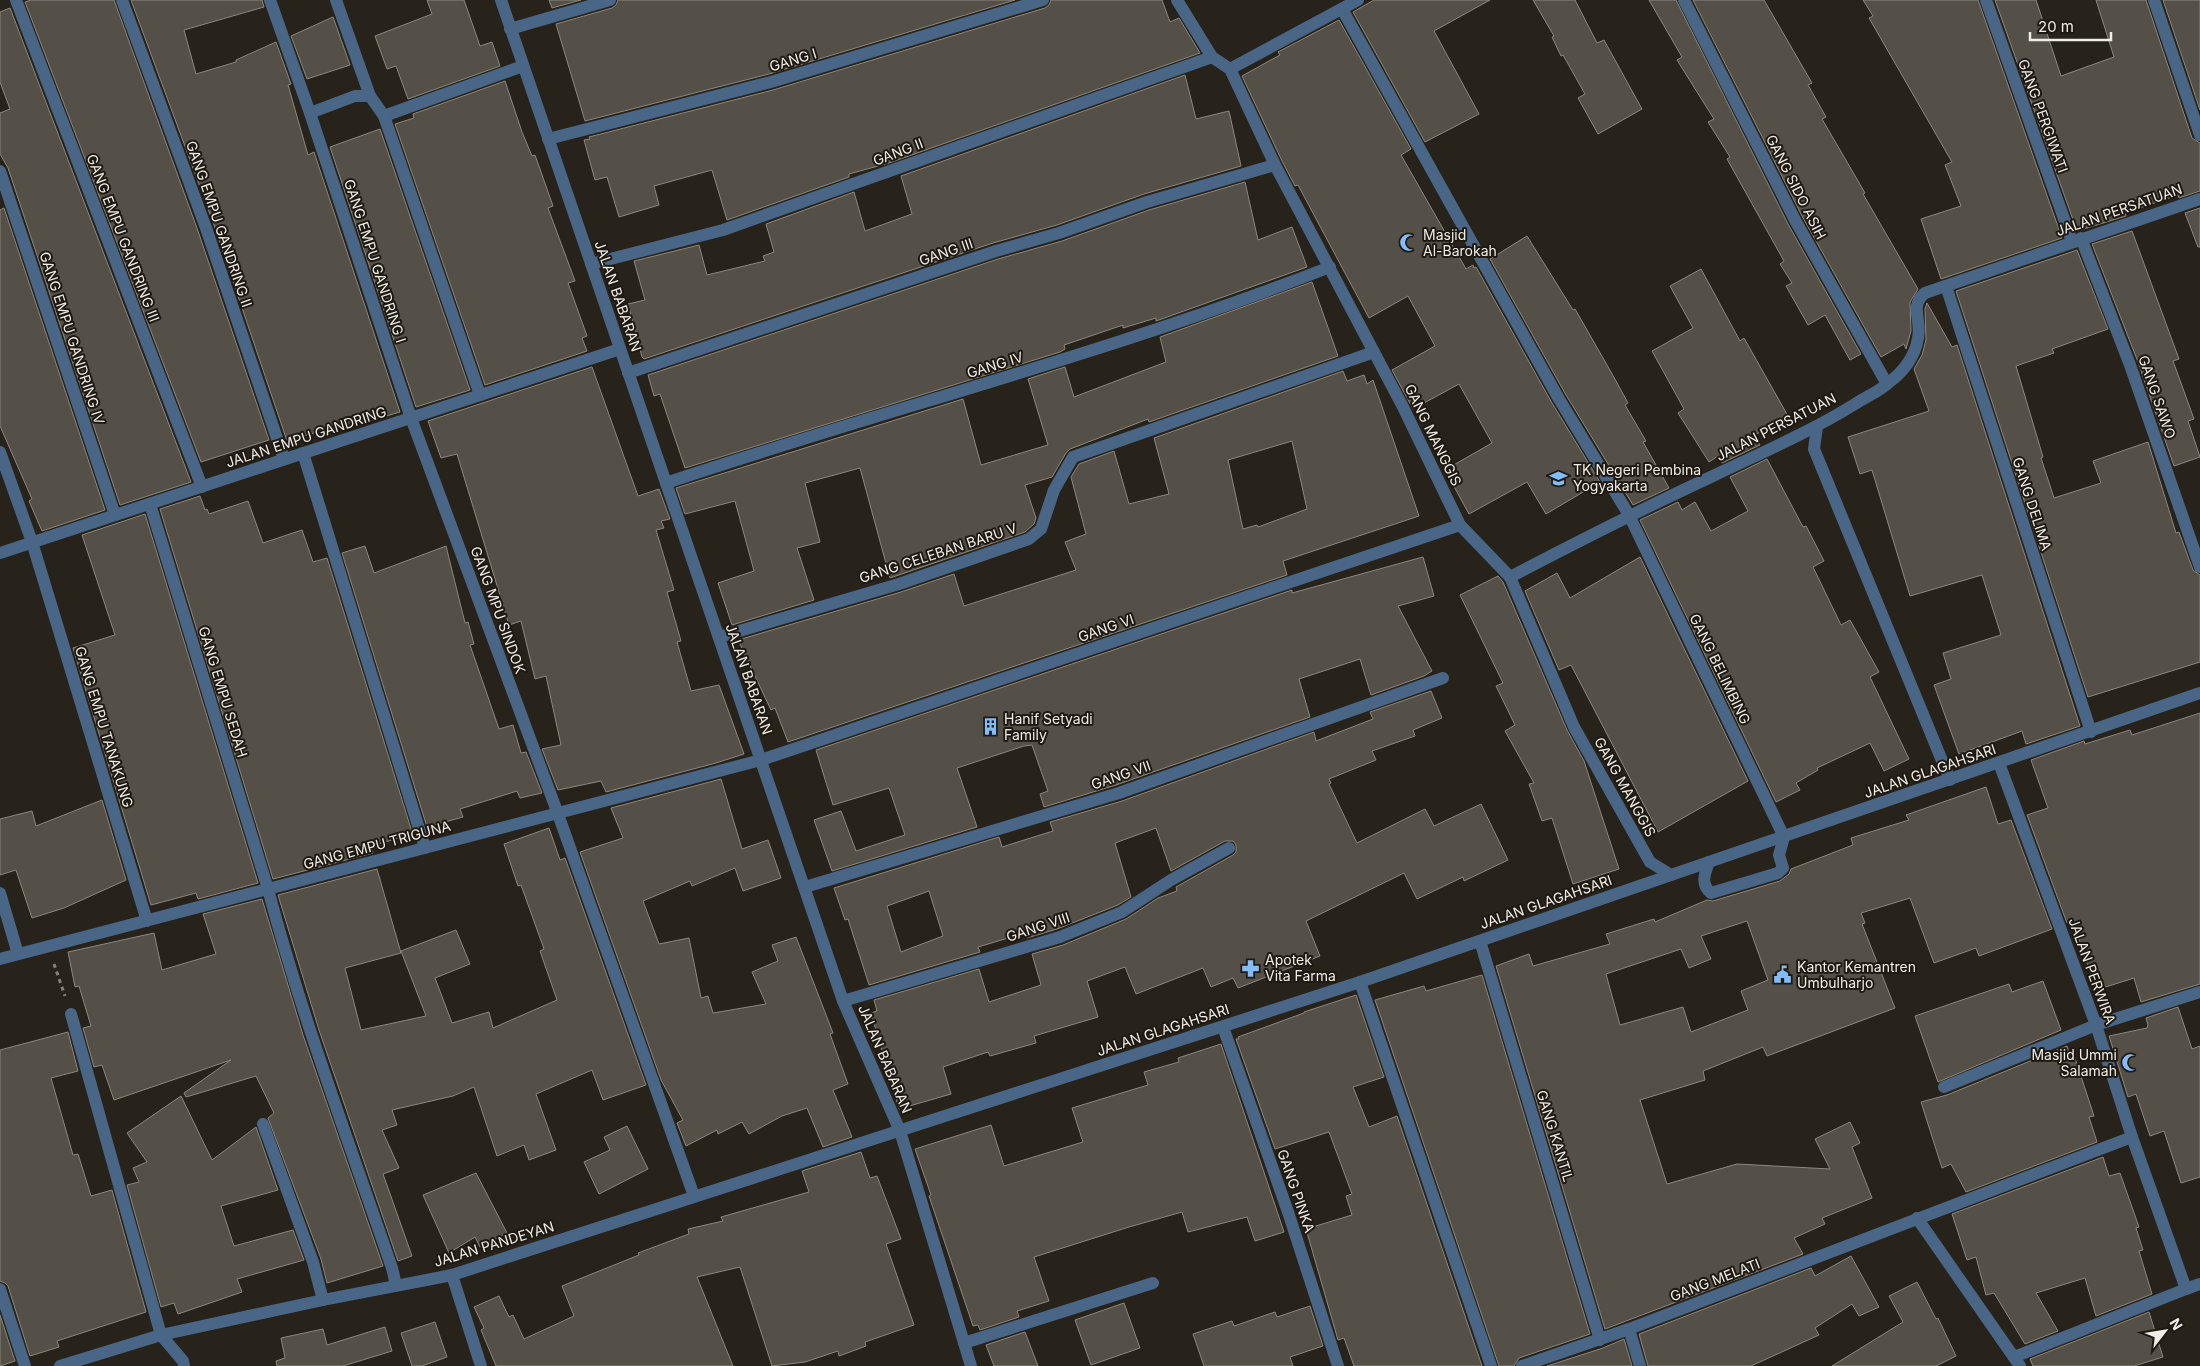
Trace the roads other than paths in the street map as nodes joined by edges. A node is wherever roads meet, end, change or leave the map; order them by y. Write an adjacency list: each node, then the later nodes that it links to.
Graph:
1 (16, 0): 41 (street, GANG EMPU GANDRING III)
2 (122, 0): 39 (street, GANG EMPU GANDRING II)
3 (270, 0): 19 (street, GANG EMPU GANDRING I)
4 (336, 0): 18 (street)
5 (500, 0): 14 (street, JALAN BABARAN)
6 (610, 0): 14 (street)
7 (1043, 0): 22 (street, GANG I)
8 (1177, 0): 15 (street)
9 (1358, 0): 13 (street)
10 (1684, 0): 33 (street, GANG SIDO ASIH)
11 (1986, 0): 26 (street, GANG PERGIWATI)
12 (2154, 0): 21 (street)
13 (1342, 9): 17 (street); 44 (street, GANG BELIMBING)
14 (510, 29): 16 (street, JALAN BABARAN)
15 (1212, 57): 17 (street); 27 (street, GANG II)
16 (523, 66): 20 (street); 22 (street, JALAN BABARAN)
17 (1230, 69): 23 (street, GANG MANGGIS)
18 (370, 96): 19 (street); 20 (street)
19 (310, 113): 35 (street, GANG EMPU GANDRING I)
20 (384, 116): 34 (street)
21 (2200, 135)
22 (548, 139): 27 (street, JALAN BABARAN)
23 (1275, 165): 28 (street, GANG MANGGIS); 32 (street, GANG III)
24 (0, 171): 43 (street, GANG EMPU GANDRING IV)
25 (2200, 199): 26 (street, JALAN PERSATUAN)
26 (2077, 240): 29 (street, JALAN PERSATUAN); 48 (street, GANG SAWO)
27 (591, 264): 30 (street, JALAN BABARAN)
28 (1330, 267): 31 (street, GANG MANGGIS); 40 (street, GANG IV)
29 (1946, 286): 33 (street, JALAN PERSATUAN); 53 (street, GANG DELIMA)
30 (620, 349): 32 (street, JALAN BABARAN); 34 (street, JALAN EMPU GANDRING)
31 (1374, 352): 45 (street, GANG MANGGIS); 50 (street, GANG CELEBAN BARU V)
32 (628, 373): 40 (street, JALAN BABARAN)
33 (1887, 384): 36 (street, JALAN PERSATUAN)
34 (480, 395): 35 (street, JALAN EMPU GANDRING)
35 (411, 418): 38 (street, JALAN EMPU GANDRING); 57 (street, GANG MPU SINDOK)
36 (1817, 427): 44 (street, JALAN PERSATUAN); 56 (street)
37 (0, 452): 46 (street, GANG EMPU TANAKUNG)
38 (303, 453): 39 (street, JALAN EMPU GANDRING); 59 (street)
39 (284, 459): 41 (street, JALAN EMPU GANDRING)
40 (666, 483): 50 (street, JALAN BABARAN)
41 (202, 487): 42 (street, JALAN EMPU GANDRING)
42 (150, 504): 43 (street, JALAN EMPU GANDRING); 64 (street, GANG EMPU SEDAH)
43 (115, 515): 46 (street, JALAN EMPU GANDRING)
44 (1629, 515): 49 (street, JALAN PERSATUAN); 58 (street, GANG BELIMBING)
45 (1460, 525): 49 (street, GANG MANGGIS); 54 (street, GANG VI)
46 (32, 542): 47 (street, JALAN EMPU GANDRING); 66 (street, GANG EMPU TANAKUNG)
47 (0, 553)
48 (2200, 567)
49 (1510, 577): 62 (street, GANG MANGGIS)
50 (719, 637): 54 (street, JALAN BABARAN)
51 (1443, 678): 63 (street, GANG VII)
52 (2200, 693): 53 (street, JALAN GLAGAHSARI)
53 (2091, 732): 55 (street, JALAN GLAGAHSARI)
54 (761, 760): 57 (street, GANG EMPU TRIGUNA); 63 (street, JALAN BABARAN)
55 (1999, 763): 56 (street, JALAN GLAGAHSARI); 74 (street, JALAN PERWIRA)
56 (1950, 780): 58 (street, JALAN GLAGAHSARI)
57 (558, 814): 59 (street, GANG EMPU TRIGUNA); 80 (street, GANG MPU SINDOK)
58 (1784, 837): 61 (street, JALAN GLAGAHSARI); 61 (street)
59 (425, 848): 64 (street, GANG EMPU TRIGUNA)
60 (1229, 848): 72 (street, GANG VIII)
61 (1709, 862): 62 (street, JALAN GLAGAHSARI)
62 (1670, 875): 67 (street, JALAN GLAGAHSARI)
63 (805, 887): 72 (street, JALAN BABARAN)
64 (268, 889): 66 (street, GANG EMPU TRIGUNA); 85 (street, GANG EMPU SEDAH)
65 (0, 893): 68 (street)
66 (147, 921): 68 (street, GANG EMPU TRIGUNA)
67 (1480, 940): 70 (street, JALAN GLAGAHSARI); 91 (street, GANG KANTIL)
68 (18, 954): 69 (street, GANG EMPU TRIGUNA)
69 (0, 959)
70 (1360, 982): 75 (street, JALAN GLAGAHSARI); 100 (street)
71 (2200, 992): 74 (street)
72 (843, 1000): 78 (street, JALAN BABARAN)
73 (71, 1014): 90 (street)
74 (2096, 1024): 76 (street); 79 (street, JALAN PERWIRA)
75 (1223, 1026): 78 (street, JALAN GLAGAHSARI); 99 (street, GANG PINKA)
76 (1944, 1087)
77 (263, 1124): 88 (street)
78 (900, 1131): 80 (street, JALAN PANDEYAN); 92 (street, JALAN BABARAN)
79 (2132, 1137): 81 (street, GANG MELATI); 87 (street, JALAN PERWIRA)
80 (694, 1196): 82 (street, JALAN PANDEYAN)
81 (1917, 1218): 89 (street, GANG MELATI); 93 (street)
82 (452, 1276): 85 (street, JALAN PANDEYAN); 97 (street)
83 (1154, 1283): 92 (street)
84 (2200, 1284): 87 (street)
85 (396, 1286): 88 (street, JALAN PANDEYAN)
86 (0, 1289): 94 (street)
87 (2186, 1289): 93 (street)
88 (323, 1300): 90 (street, JALAN PANDEYAN)
89 (1628, 1329): 91 (street, GANG MELATI); 102 (street)
90 (161, 1335): 95 (street, JALAN PANDEYAN); 96 (street)
91 (1600, 1340): 101 (street, GANG MELATI)
92 (964, 1342): 98 (street, JALAN BABARAN)
93 (2017, 1361)
94 (25, 1366)
95 (60, 1366)
96 (184, 1366)
97 (481, 1366)
98 (971, 1366)
99 (1338, 1366)
100 (1491, 1366)
101 (1522, 1366)
102 (1640, 1366)

